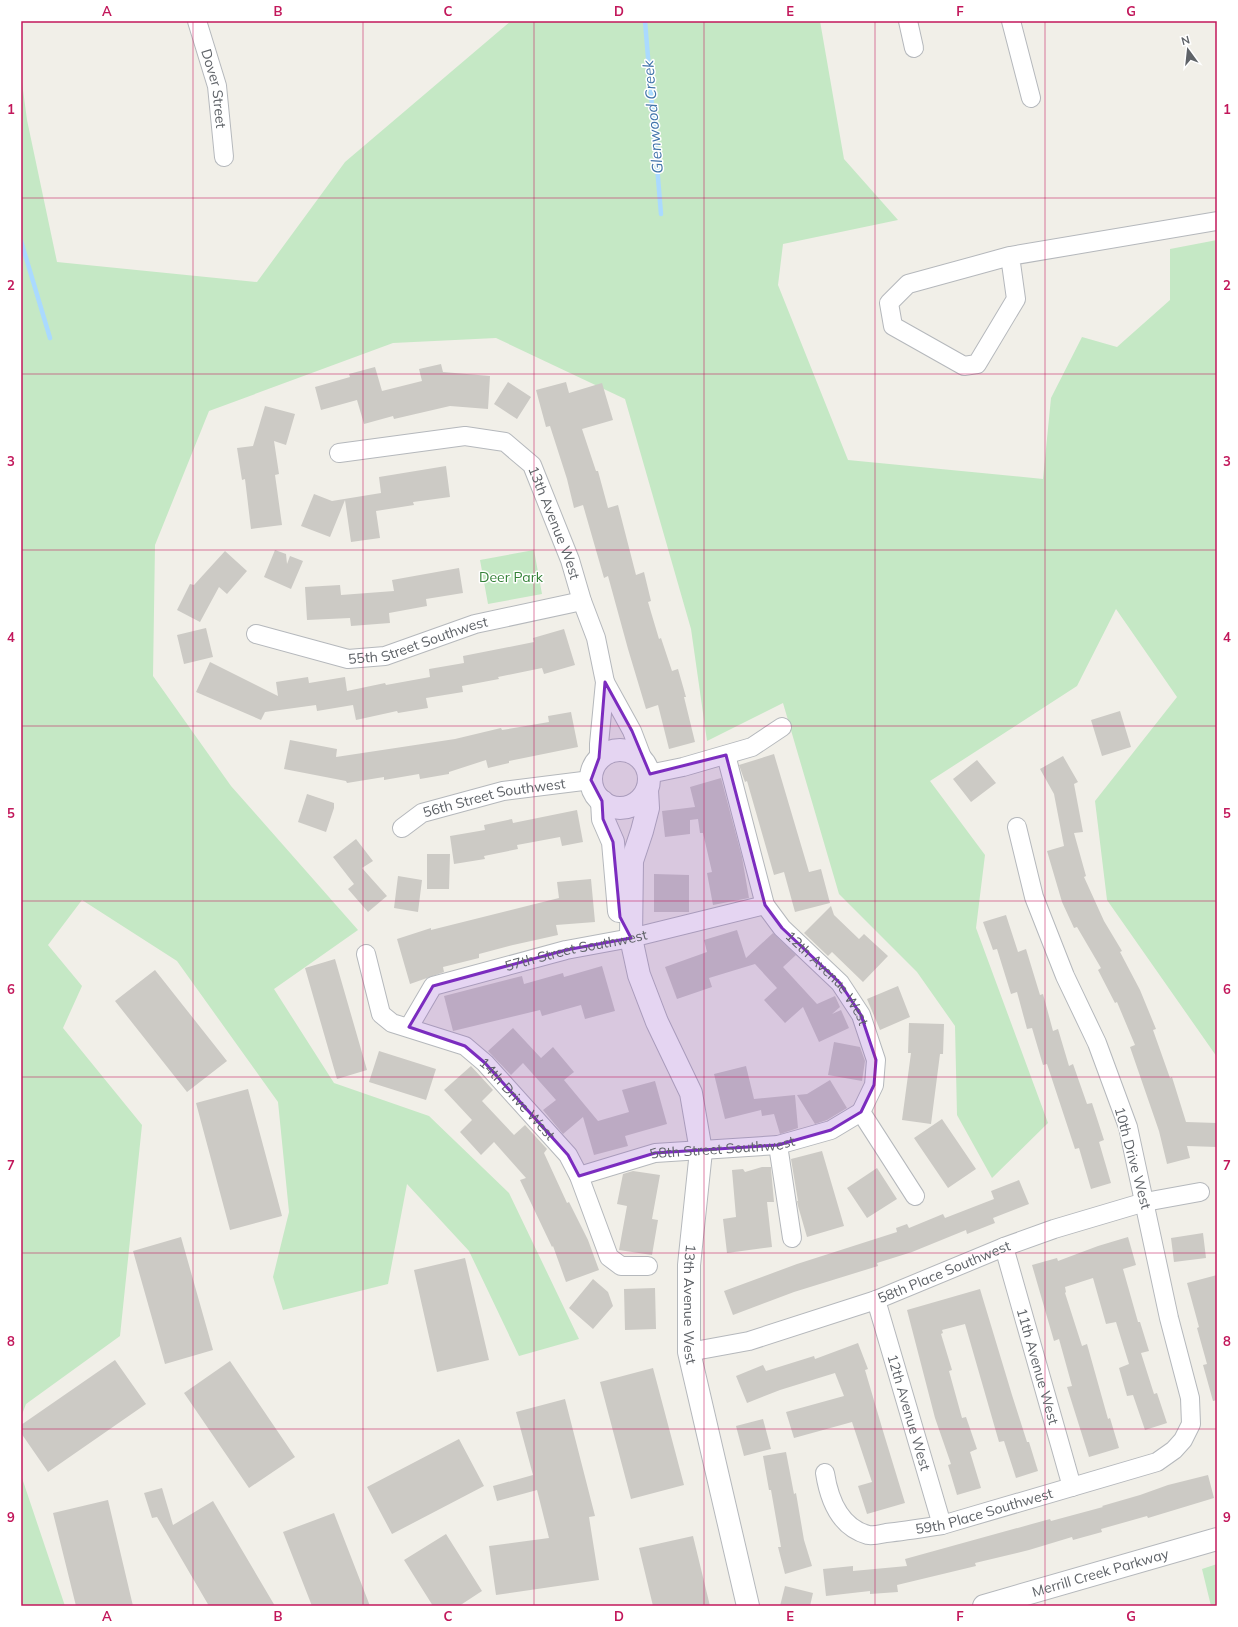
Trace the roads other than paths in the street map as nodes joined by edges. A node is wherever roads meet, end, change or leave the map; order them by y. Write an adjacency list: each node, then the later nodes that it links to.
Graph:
1 (197, 21): 6 (street, Dover Street)
2 (908, 21): 4 (street)
3 (1011, 21): 5 (street)
4 (914, 48)
5 (1031, 98)
6 (224, 157)
7 (1217, 221): 8 (street)
8 (1010, 256): 8 (street)
9 (339, 453): 10 (street, 13th Avenue West)
10 (582, 601): 11 (street, 55th Street Southwest); 12 (street, 13th Avenue West)
11 (256, 634)
12 (605, 682): 15 (street, 13th Avenue West); 16 (street, 13th Avenue West)
13 (782, 727): 14 (street)
14 (726, 755): 16 (street); 21 (street, 12th Avenue West)
15 (600, 758): 16 (street); 17 (street)
16 (647, 775): 18 (street); 22 (street, 13th Avenue West)
17 (591, 780): 18 (street); 20 (street, 56th Street Southwest)
18 (602, 801): 22 (street, 13th Avenue West)
19 (1016, 827): 31 (street, 10th Drive West)
20 (402, 828)
21 (766, 905): 22 (street, 57th Street Southwest); 25 (street, 12th Avenue West)
22 (631, 938): 24 (street, 57th Street Southwest); 27 (street, 13th Avenue West)
23 (366, 954): 24 (street, 14th Drive West)
24 (409, 1027): 28 (street, 14th Drive West)
25 (861, 1112): 26 (street, 58th Street Southwest); 30 (street)
26 (778, 1145): 27 (street, 58th Street Southwest); 32 (street)
27 (701, 1151): 28 (street, 58th Street Southwest); 36 (street, 13th Avenue West)
28 (579, 1176): 34 (street, 14th Drive West)
29 (1200, 1192): 31 (street, 58th Place Southwest)
30 (915, 1196)
31 (1145, 1202): 33 (street, 58th Place Southwest); 37 (street, 10th Drive West)
32 (792, 1238)
33 (1004, 1247): 35 (street, 58th Place Southwest); 39 (street, 11th Avenue West)
34 (648, 1266)
35 (876, 1300): 36 (street, 58th Place Southwest); 40 (street, 12th Avenue West)
36 (689, 1352): 42 (street, 13th Avenue West)
37 (1174, 1450): 39 (street, 59th Place Southwest)
38 (824, 1473): 40 (street, 59th Place Southwest)
39 (1072, 1487): 40 (street, 59th Place Southwest)
40 (942, 1525)
41 (1217, 1539): 43 (street, Merrill Creek Parkway)
42 (748, 1606)
43 (984, 1606)

